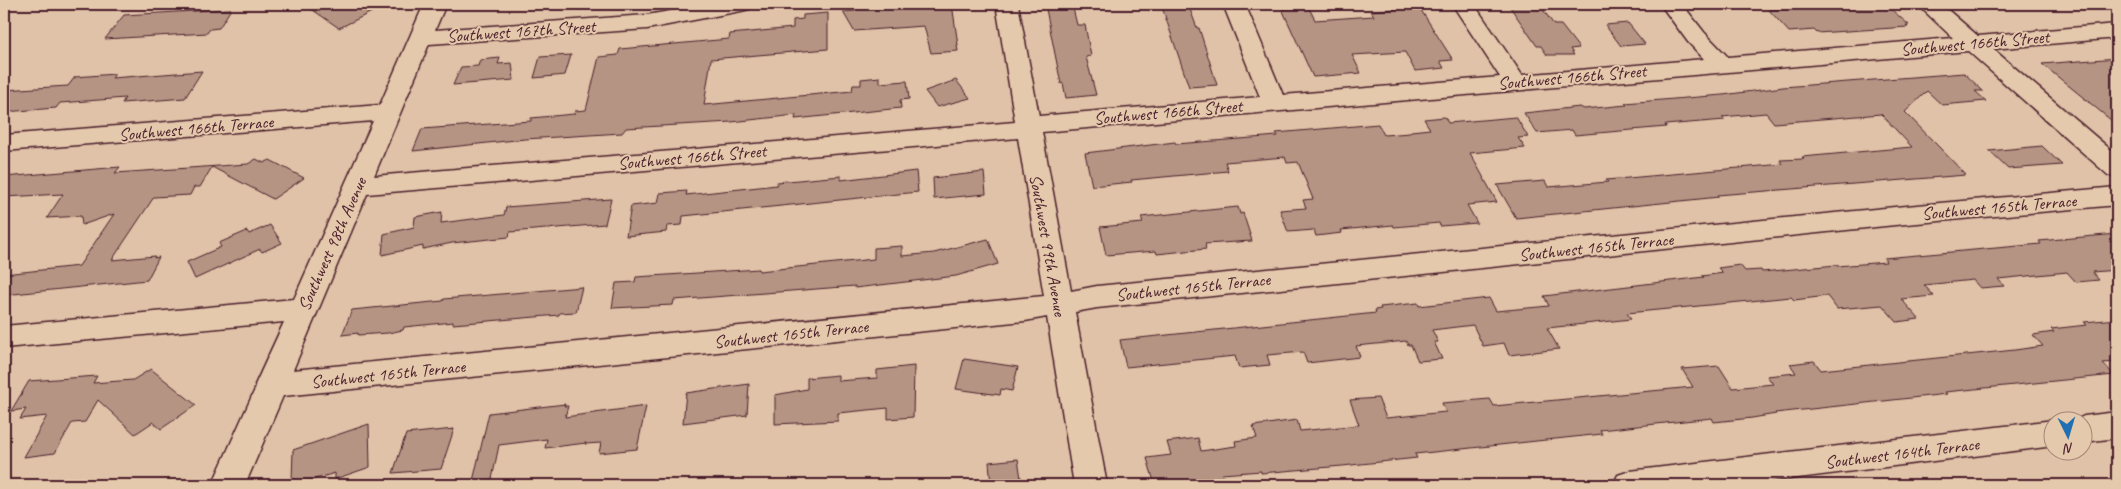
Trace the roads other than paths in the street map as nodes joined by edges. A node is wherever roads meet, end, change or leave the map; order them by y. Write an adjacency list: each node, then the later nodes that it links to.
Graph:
1 (435, 4): 9 (street, Southwest 98th Avenue)
2 (740, 4): 9 (street, Southwest 167th Street)
3 (1007, 4): 15 (street, Southwest 99th Avenue)
4 (1234, 4): 13 (street)
5 (1463, 4): 12 (street)
6 (1671, 4): 11 (street)
7 (1928, 4): 10 (street)
8 (2117, 31): 10 (street, Southwest 166th Street)
9 (420, 38): 14 (street, Southwest 98th Avenue)
10 (1972, 42): 11 (street, Southwest 166th Street); 17 (street)
11 (1722, 65): 12 (street, Southwest 166th Street)
12 (1515, 82): 13 (street, Southwest 166th Street)
13 (1274, 103): 15 (street, Southwest 166th Street)
14 (389, 112): 16 (street, Southwest 166th Terrace); 18 (street, Southwest 98th Avenue)
15 (1027, 127): 18 (street, Southwest 166th Street); 20 (street, Southwest 99th Avenue)
16 (4, 143)
17 (2117, 169)
18 (358, 186): 21 (street, Southwest 98th Avenue)
19 (2117, 196): 20 (street, Southwest 165th Terrace)
20 (1058, 304): 23 (street, Southwest 165th Terrace); 27 (street, Southwest 99th Avenue)
21 (303, 309): 22 (street); 23 (street, Southwest 98th Avenue)
22 (4, 337)
23 (270, 385): 26 (street, Southwest 98th Avenue)
24 (2044, 435): 25 (street, Southwest 164th Terrace)
25 (1782, 477): 28 (street, Southwest 164th Terrace)
26 (229, 485)
27 (1091, 485)
28 (1630, 485)

